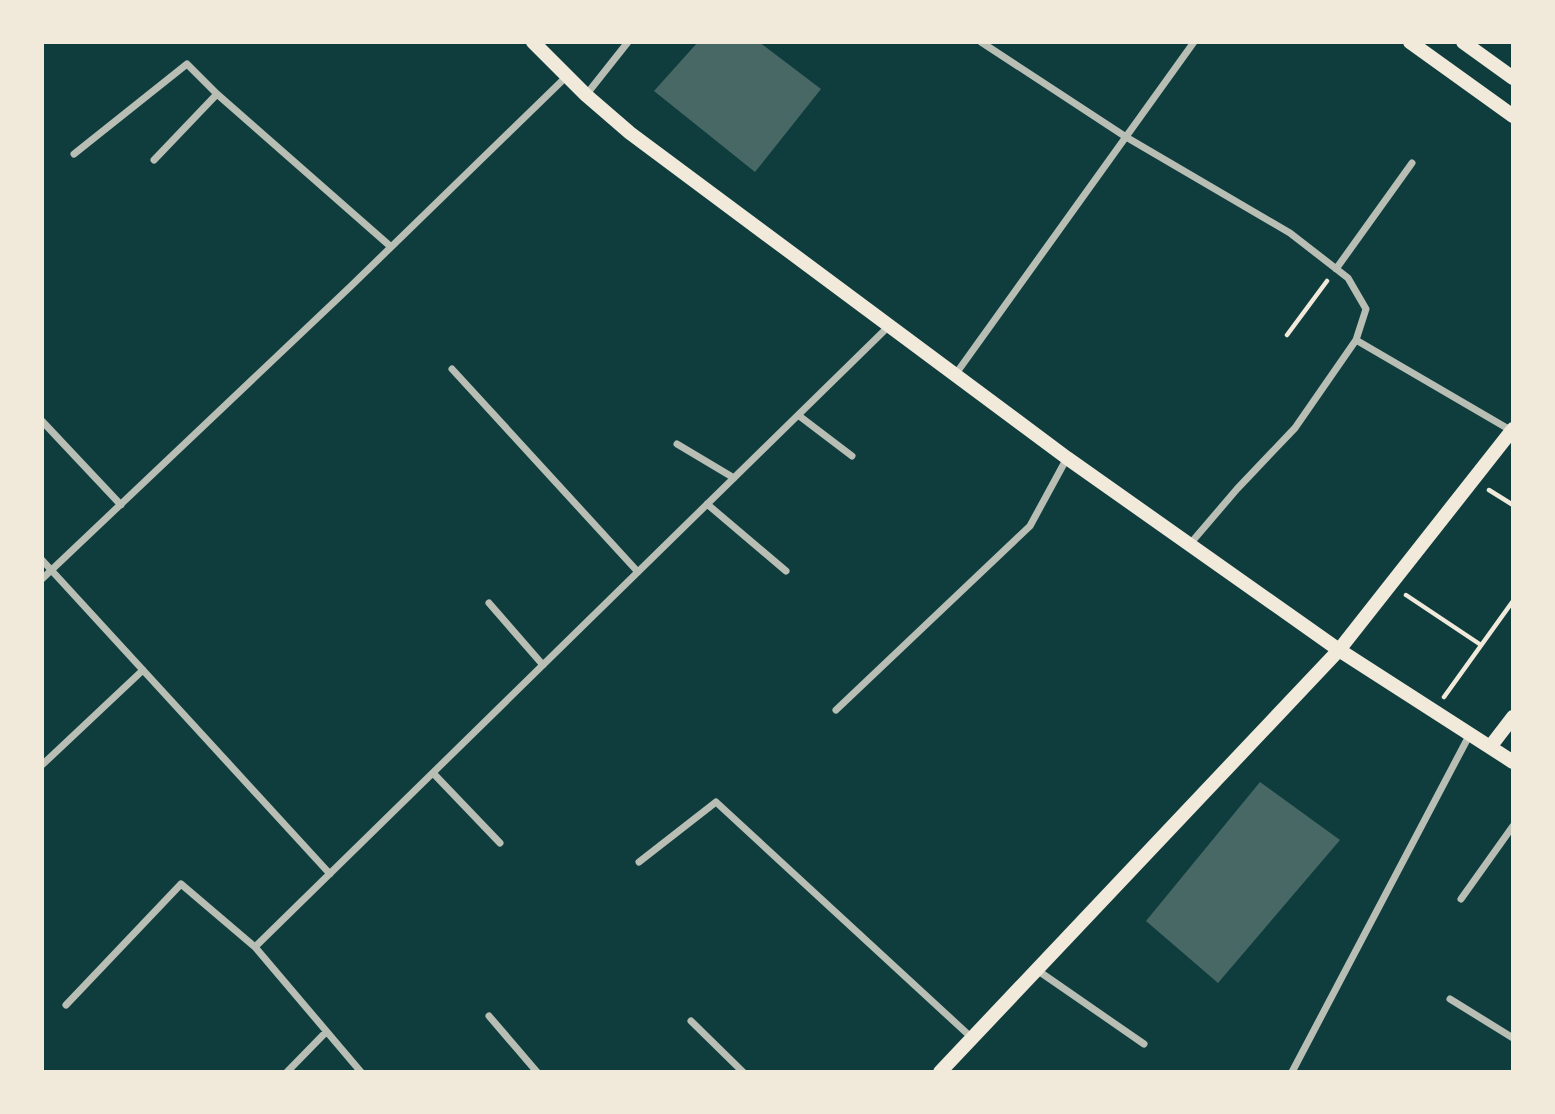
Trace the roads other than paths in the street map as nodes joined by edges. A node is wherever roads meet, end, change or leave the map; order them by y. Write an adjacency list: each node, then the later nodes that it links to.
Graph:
1 (533, 42): 7 (main road)
2 (628, 42): 10 (street)
3 (981, 42): 12 (street)
4 (1194, 42): 12 (street)
5 (1410, 42): 11 (main road)
6 (1464, 42): 8 (main road)
7 (567, 76): 10 (main road); 16 (street)
8 (1513, 78)
9 (217, 94): 13 (street); 14 (street); 16 (street)
10 (586, 94): 18 (main road)
11 (1513, 116)
12 (1126, 137): 17 (street); 21 (street)
13 (74, 154)
14 (154, 160)
15 (1412, 163): 17 (street)
16 (390, 246): 30 (street)
17 (1336, 269): 19 (street)
18 (889, 326): 21 (main road); 22 (street)
19 (1356, 340): 24 (street); 31 (street)
20 (452, 369): 35 (street)
21 (954, 376): 27 (main road)
22 (798, 415): 26 (street); 28 (street)
23 (42, 421): 30 (street)
24 (1512, 430): 38 (main road)
25 (677, 444): 28 (street)
26 (852, 457)
27 (1067, 458): 31 (main road); 41 (street)
28 (734, 478): 29 (street)
29 (707, 504): 34 (street); 35 (street)
30 (121, 505): 33 (street)
31 (1190, 544): 38 (main road)
32 (42, 560): 33 (street)
33 (52, 570): 36 (street); 40 (street)
34 (786, 571)
35 (638, 572): 39 (street)
36 (42, 579)
37 (489, 603): 39 (street)
38 (1339, 650): 43 (main road); 54 (main road)
39 (542, 665): 47 (street)
40 (143, 670): 46 (street); 51 (street)
41 (836, 709)
42 (1513, 717): 44 (main road)
43 (1471, 734): 44 (main road); 68 (street)
44 (1490, 747): 45 (main road)
45 (1513, 762)
46 (42, 765)
47 (433, 773): 49 (street); 51 (street)
48 (1513, 826): 52 (street)
49 (500, 843)
50 (639, 862): 61 (street)
51 (330, 874): 53 (street)
52 (1461, 899)
53 (255, 947): 56 (street); 59 (street)
54 (1037, 969): 61 (main road); 62 (street)
55 (1450, 999): 60 (street)
56 (66, 1005)
57 (489, 1016): 65 (street)
58 (691, 1021): 66 (street)
59 (326, 1032): 63 (street); 64 (street)
60 (1513, 1038)
61 (973, 1039): 67 (main road)
62 (1144, 1044)
63 (287, 1072)
64 (361, 1072)
65 (537, 1072)
66 (743, 1072)
67 (940, 1072)
68 (1292, 1072)

